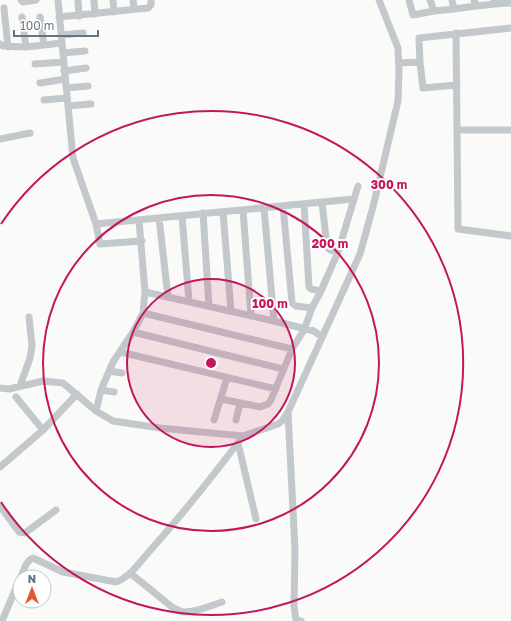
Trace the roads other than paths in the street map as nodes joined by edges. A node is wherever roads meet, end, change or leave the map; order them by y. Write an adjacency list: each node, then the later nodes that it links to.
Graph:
1 (21, 0): 2 (street)
2 (36, 0)
3 (58, 0): 25 (street)
4 (78, 0): 22 (street)
5 (94, 0): 21 (street)
6 (113, 0): 20 (street)
7 (133, 0): 17 (street)
8 (151, 0): 17 (street)
9 (379, 0): 39 (street)
10 (409, 0): 19 (street)
11 (430, 0): 19 (street)
12 (452, 0): 18 (street)
13 (494, 2): 14 (street); 15 (street)
14 (475, 3): 18 (street)
15 (511, 3)
16 (4, 8): 33 (street)
17 (134, 9): 20 (street)
18 (454, 9): 19 (street)
19 (434, 11)
20 (114, 12): 21 (street)
21 (95, 14): 22 (street)
22 (79, 16): 25 (street)
23 (22, 17): 34 (street)
24 (40, 17): 32 (street)
25 (60, 18): 29 (street)
26 (511, 28): 28 (street)
27 (84, 33): 29 (street)
28 (456, 33): 38 (street); 46 (street)
29 (61, 35): 30 (street)
30 (62, 43): 32 (street); 36 (street)
31 (0, 44): 33 (street)
32 (44, 45): 34 (street)
33 (8, 47): 34 (street)
34 (26, 47)
35 (85, 50): 36 (street)
36 (63, 53): 37 (street)
37 (64, 62): 40 (street); 42 (street)
38 (420, 62): 39 (street); 46 (street)
39 (399, 63): 85 (street)
40 (35, 64)
41 (86, 68): 42 (street)
42 (64, 71): 43 (street)
43 (65, 79): 44 (street); 47 (street)
44 (40, 83)
45 (88, 86): 47 (street)
46 (457, 86): 52 (street)
47 (66, 88): 48 (street)
48 (67, 98): 49 (street); 51 (street)
49 (44, 100)
50 (91, 104): 51 (street)
51 (68, 106): 68 (street)
52 (457, 130): 53 (street); 69 (street)
53 (511, 130)
54 (30, 133): 55 (street)
55 (0, 139)
56 (358, 186): 57 (street)
57 (354, 199): 58 (street); 71 (street)
58 (322, 202): 59 (street); 71 (street)
59 (304, 204): 60 (street); 72 (street)
60 (283, 206): 61 (street); 77 (street)
61 (264, 208): 62 (street); 82 (street)
62 (243, 210): 63 (street); 80 (street)
63 (223, 212): 64 (street); 78 (street)
64 (203, 214): 65 (street); 76 (street)
65 (182, 216): 66 (street); 75 (street)
66 (159, 218): 67 (street); 74 (street)
67 (139, 220): 68 (street); 70 (street)
68 (96, 224): 70 (street)
69 (511, 236)
70 (142, 241): 73 (street)
71 (338, 252): 72 (street)
72 (321, 291): 77 (street)
73 (144, 292): 74 (street); 79 (street)
74 (168, 297): 75 (street)
75 (189, 301): 76 (street)
76 (209, 306): 78 (street)
77 (312, 308): 83 (street)
78 (231, 311): 80 (street)
79 (143, 314): 84 (street); 86 (street)
80 (251, 316): 82 (street)
81 (29, 317): 92 (street)
82 (274, 321): 83 (street)
83 (304, 330): 85 (street); 86 (street)
84 (133, 332): 87 (street); 88 (street)
85 (322, 337): 102 (street)
86 (292, 349): 88 (street)
87 (120, 352): 89 (street); 91 (street)
88 (283, 369): 94 (street)
89 (109, 371): 90 (street); 95 (street)
90 (122, 373)
91 (227, 378): 94 (street); 99 (street)
92 (20, 386): 93 (street); 97 (street)
93 (0, 388)
94 (276, 389): 100 (street)
95 (101, 390): 96 (street); 101 (street)
96 (114, 392)
97 (77, 394): 101 (street); 105 (street)
98 (16, 397): 105 (street)
99 (221, 399): 100 (street); 103 (street)
100 (240, 403): 104 (street)
101 (96, 411): 106 (street)
102 (288, 412): 106 (street); 117 (street)
103 (214, 420)
104 (236, 420)
105 (43, 430): 108 (street)
106 (243, 436): 107 (street)
107 (238, 443): 111 (street); 113 (street)
108 (0, 468)
109 (0, 506): 110 (street)
110 (56, 510)
111 (256, 519)
112 (24, 569): 113 (street)
113 (130, 573): 115 (street)
114 (12, 597): 116 (street)
115 (222, 602)
116 (2, 621)
117 (301, 621)

